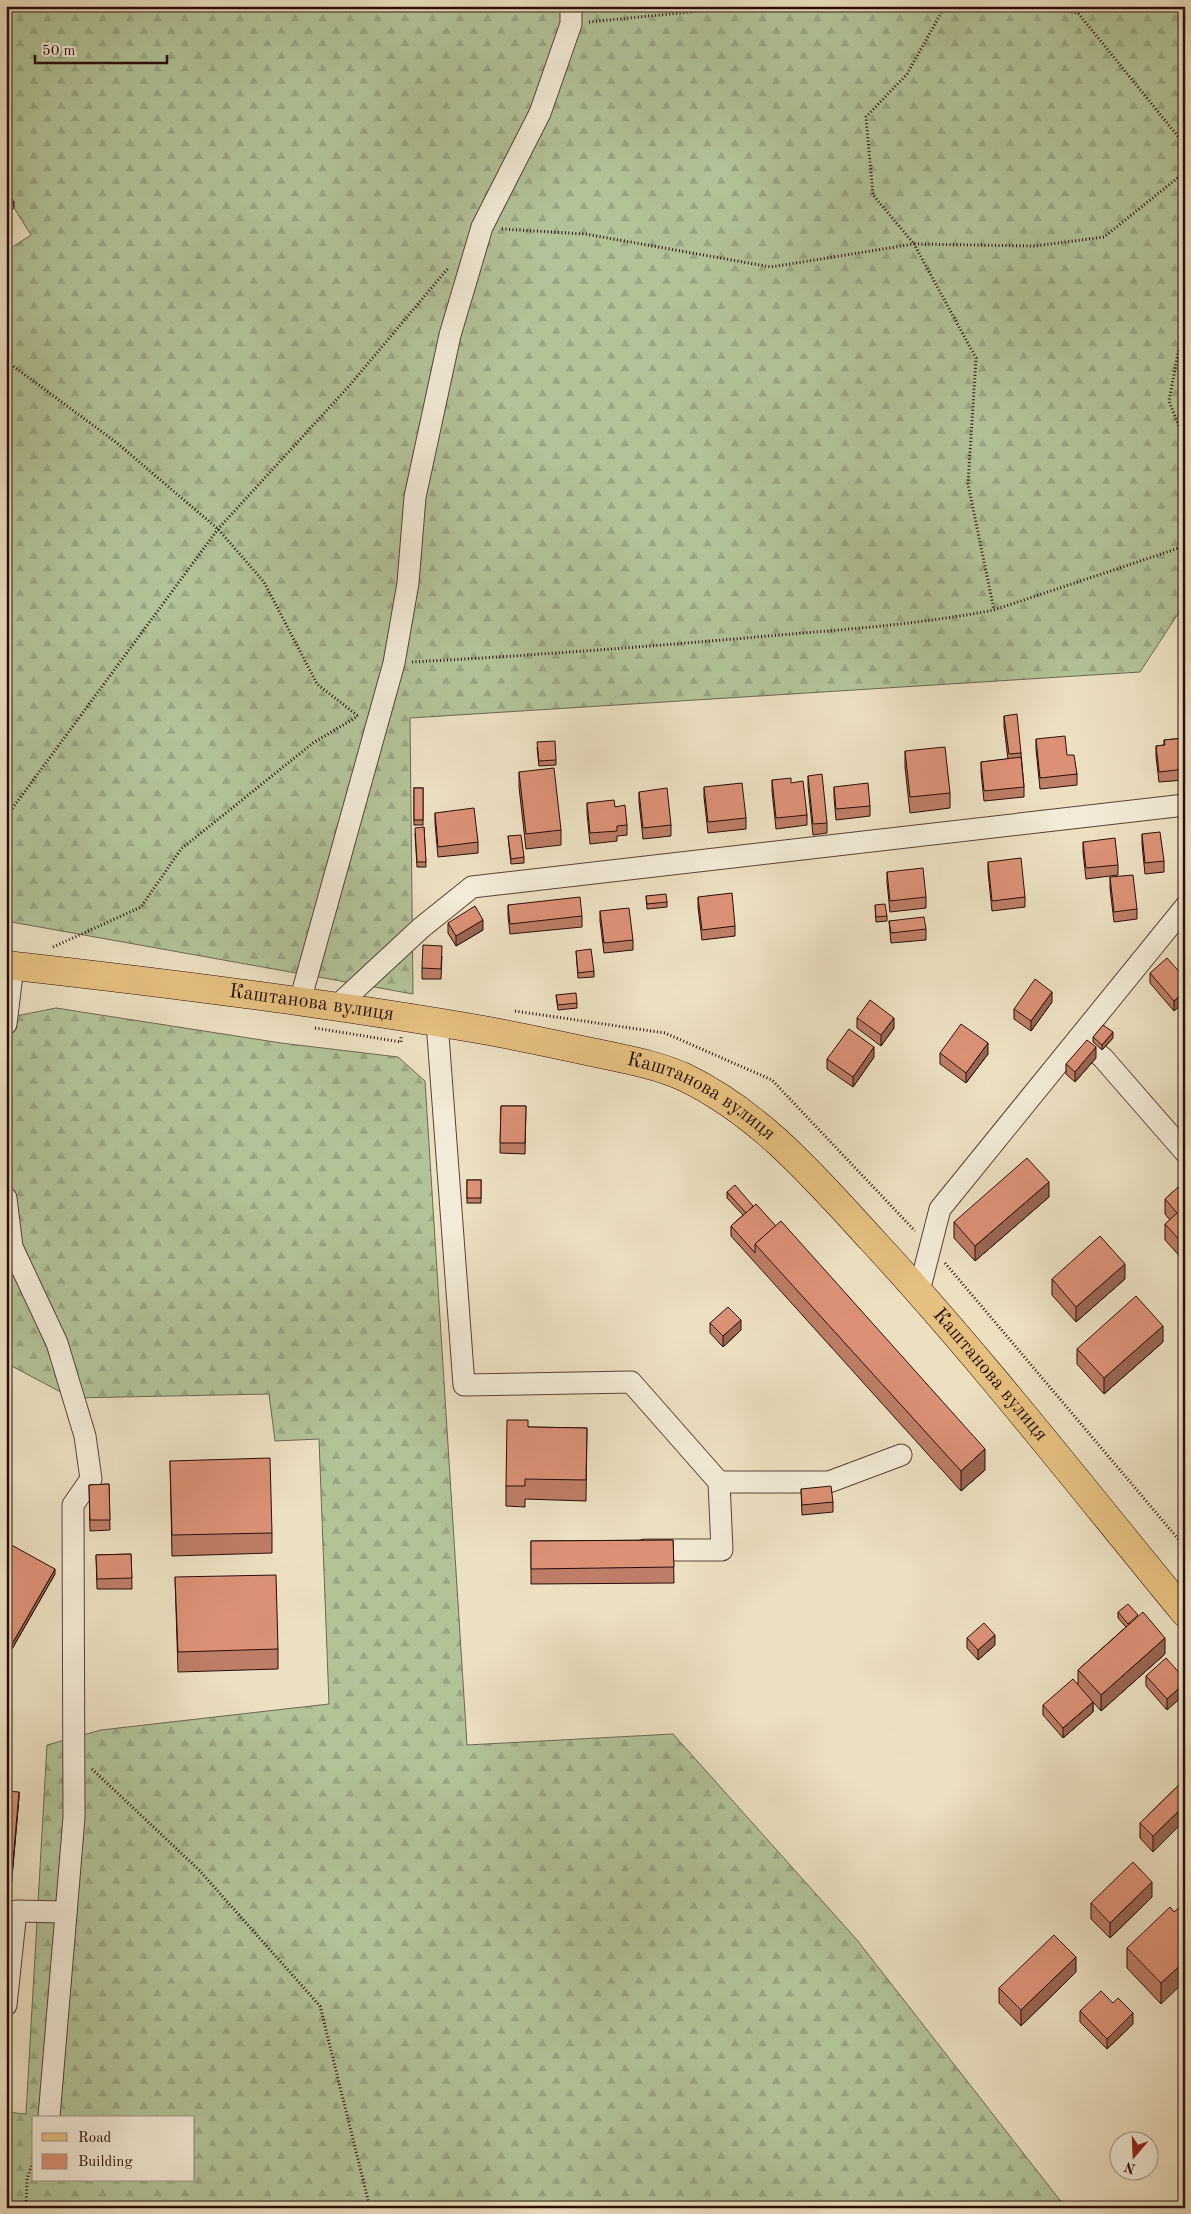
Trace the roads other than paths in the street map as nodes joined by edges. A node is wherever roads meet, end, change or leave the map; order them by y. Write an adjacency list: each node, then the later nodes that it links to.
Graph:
1 (571, 15): 5 (street)
2 (1182, 807): 6 (street)
3 (1185, 907): 9 (street)
4 (10, 966): 5 (main road, Каштанова вулиця); 8 (street)
5 (300, 1001): 6 (main road, Каштанова вулиця)
6 (337, 1006): 7 (main road, Каштанова вулиця)
7 (437, 1022): 12 (main road, Каштанова вулиця); 14 (street)
8 (6, 1024)
9 (1079, 1038): 10 (street); 12 (street)
10 (1185, 1152)
11 (6, 1198): 17 (street)
12 (919, 1291): 16 (main road, Каштанова вулиця)
13 (901, 1455): 14 (street)
14 (719, 1482): 15 (street)
15 (626, 1550)
16 (1185, 1613)
17 (66, 1912): 18 (street); 19 (street)
18 (6, 2005)
19 (49, 2116)

